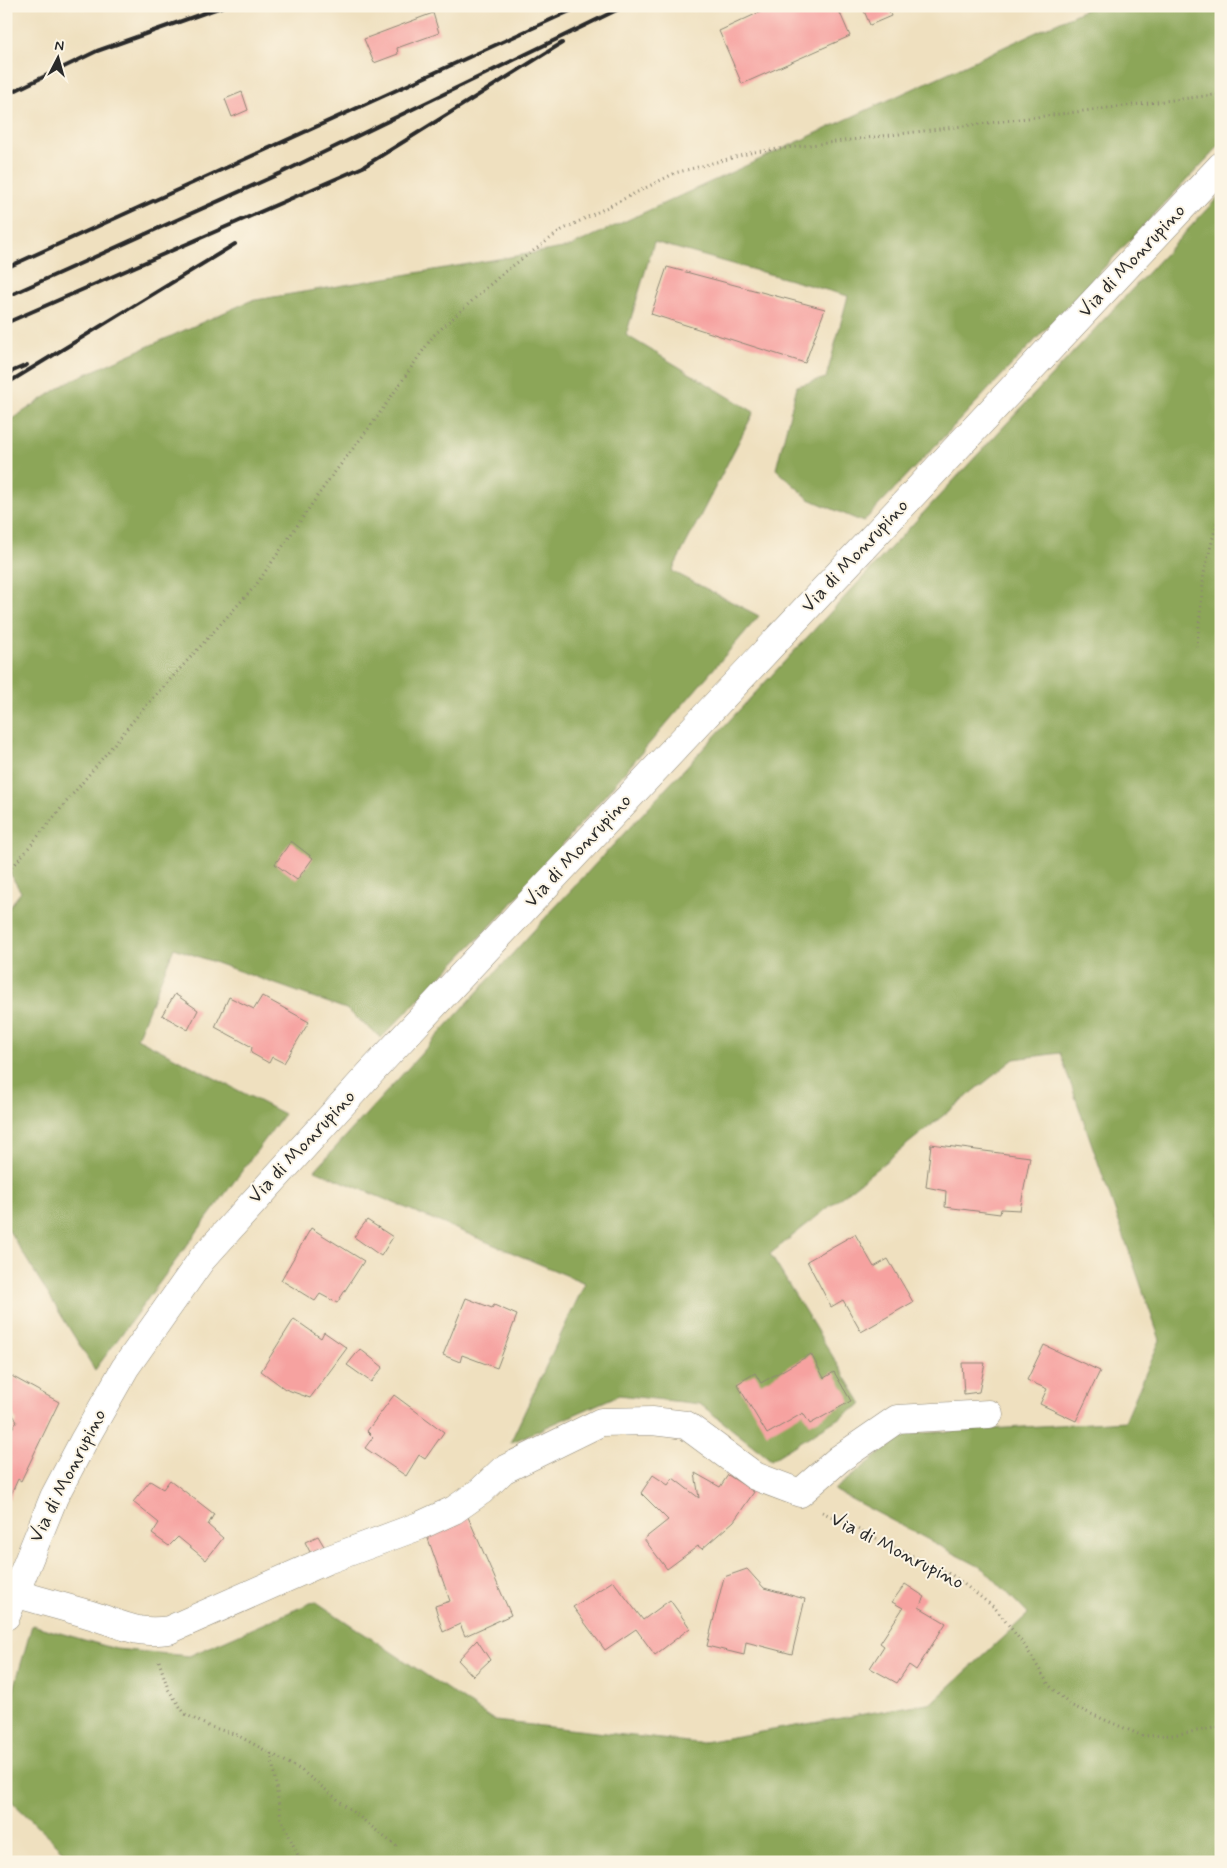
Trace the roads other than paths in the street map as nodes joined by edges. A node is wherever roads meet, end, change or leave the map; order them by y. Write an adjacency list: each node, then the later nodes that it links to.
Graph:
1 (1221, 166): 3 (main road, Via di Monrupino)
2 (989, 1414): 3 (main road, Via di Monrupino)
3 (9, 1600)

